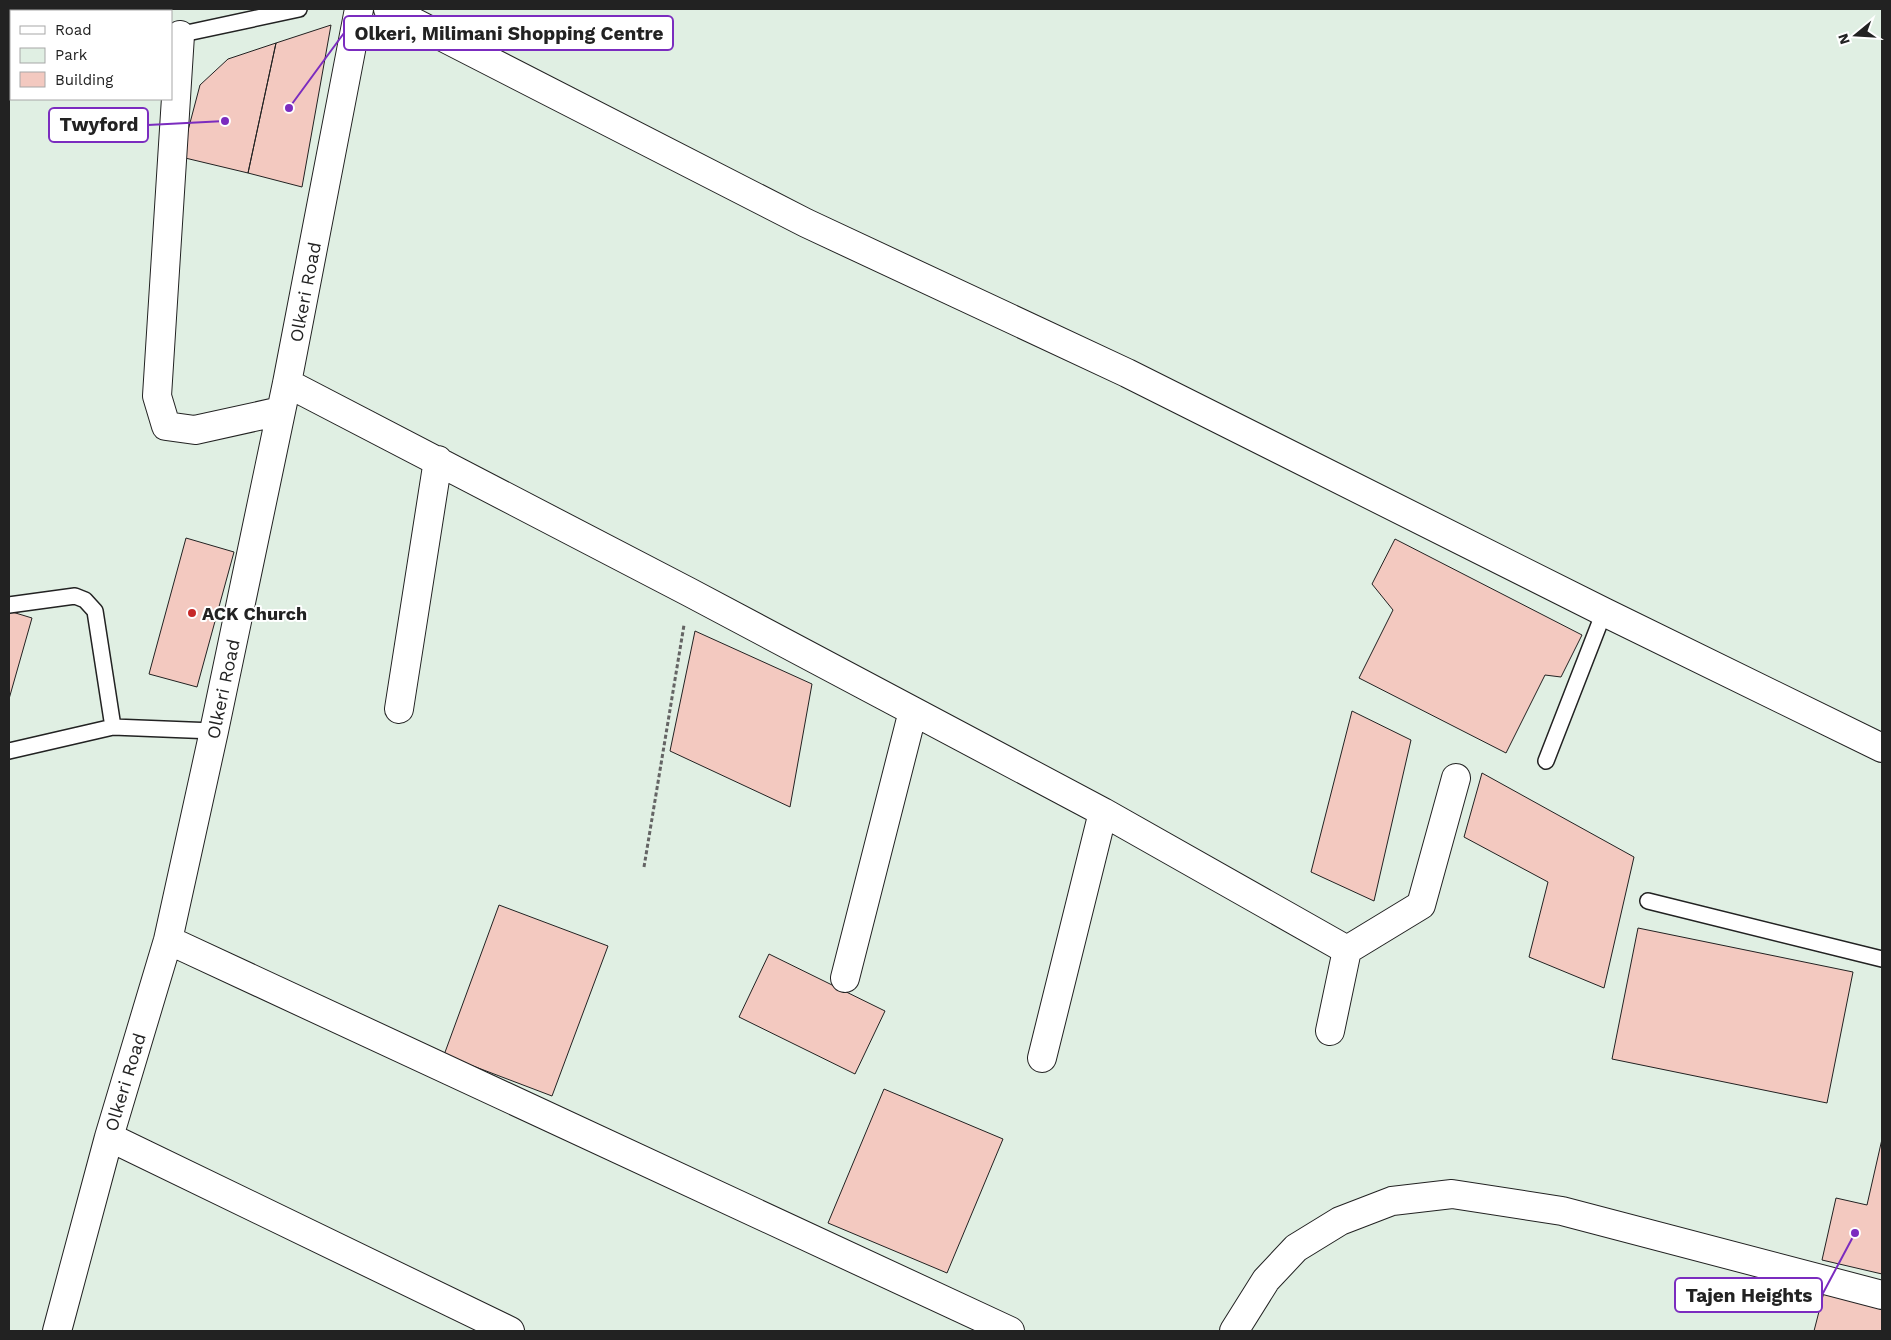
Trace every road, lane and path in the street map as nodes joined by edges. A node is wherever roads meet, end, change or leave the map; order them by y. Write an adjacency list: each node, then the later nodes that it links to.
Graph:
1 (299, 9): 4 (lane)
2 (359, 9): 5 (street, Olkeri Road)
3 (388, 9): 10 (street)
4 (176, 36): 6 (street)
5 (287, 382): 6 (street, Olkeri Road); 7 (street)
6 (281, 411): 14 (street, Olkeri Road)
7 (438, 460): 8 (street); 11 (street)
8 (689, 592): 12 (street); 20 (path)
9 (9, 605): 13 (lane)
10 (1604, 612): 15 (street); 17 (lane)
11 (399, 709)
12 (913, 710): 19 (street); 25 (street)
13 (113, 727): 14 (lane); 16 (lane)
14 (214, 732): 22 (street, Olkeri Road)
15 (1882, 748)
16 (9, 751)
17 (1546, 761)
18 (1456, 778): 23 (street)
19 (1104, 812): 23 (street); 27 (street)
20 (644, 867)
21 (1648, 901): 24 (lane)
22 (168, 940): 28 (street, Olkeri Road); 32 (street)
23 (1347, 950): 26 (street)
24 (1882, 958)
25 (845, 978)
26 (1330, 1031)
27 (1042, 1058)
28 (109, 1137): 30 (street, Olkeri Road); 31 (street)
29 (1882, 1295): 33 (street)
30 (56, 1331)
31 (510, 1331)
32 (1010, 1331)
33 (1234, 1331)

